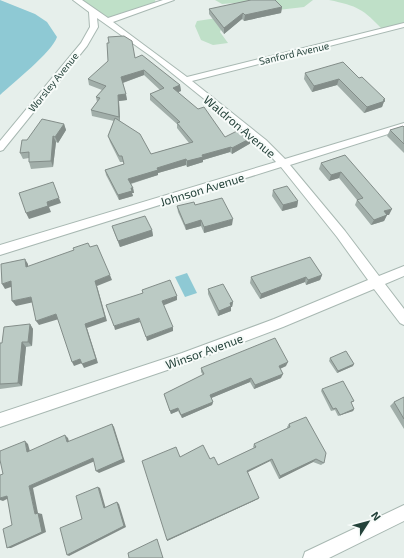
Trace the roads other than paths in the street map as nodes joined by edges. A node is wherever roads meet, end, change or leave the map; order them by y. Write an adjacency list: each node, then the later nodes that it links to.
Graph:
1 (77, 0): 3 (street, Waldron Avenue)
2 (170, 0): 4 (street)
3 (93, 11): 4 (street, Waldron Avenue); 8 (street, Worsley Avenue)
4 (108, 21): 6 (street, Waldron Avenue)
5 (404, 25): 6 (street, Sanford Avenue)
6 (185, 80): 9 (street, Waldron Avenue)
7 (404, 126): 9 (street, Johnson Avenue)
8 (0, 148)
9 (284, 164): 10 (street, Johnson Avenue); 12 (street, Waldron Avenue)
10 (0, 250)
11 (404, 271): 12 (street, Winsor Avenue)
12 (377, 282): 13 (street, Waldron Avenue); 14 (street, Winsor Avenue)
13 (404, 319)
14 (0, 420)
15 (404, 513): 16 (street)
16 (311, 558)

